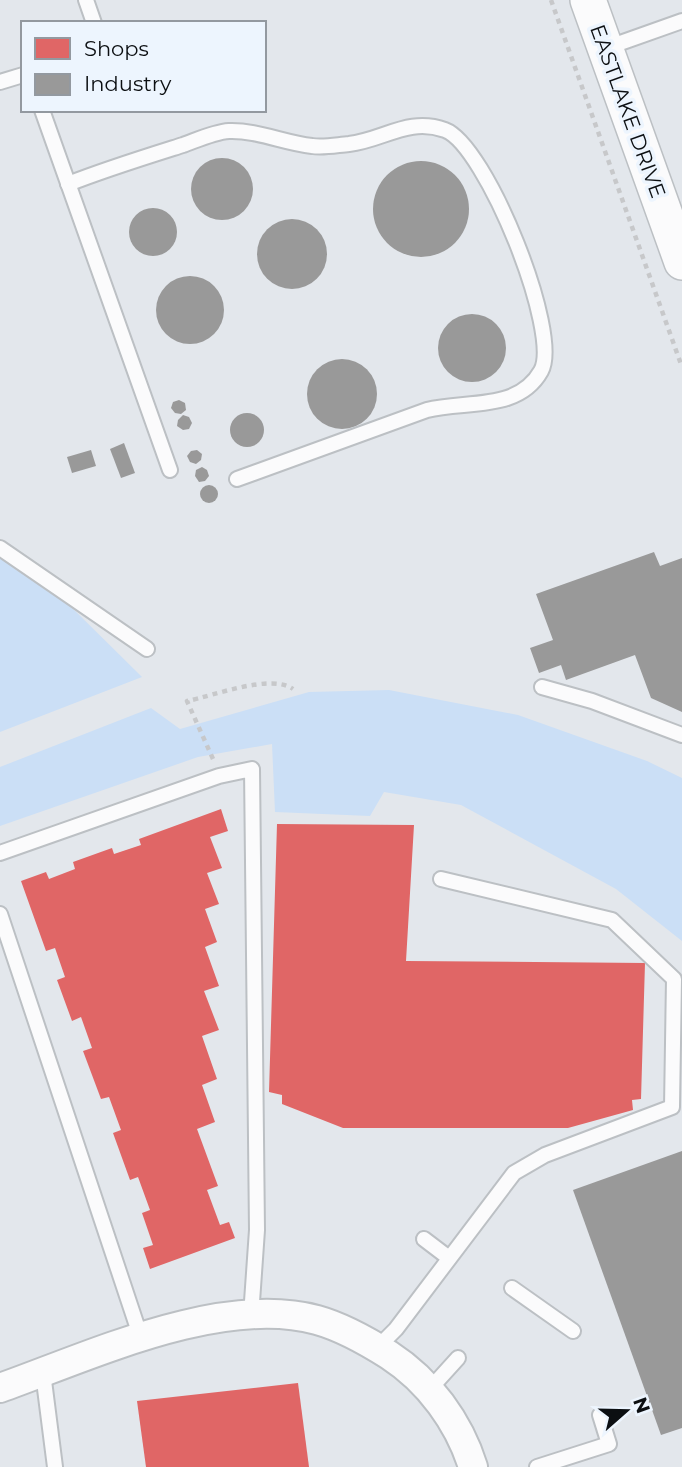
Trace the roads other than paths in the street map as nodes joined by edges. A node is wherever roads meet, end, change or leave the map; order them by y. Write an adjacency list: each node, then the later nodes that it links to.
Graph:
1 (86, 0): 3 (lane)
2 (588, 0): 5 (street, EASTLAKE DRIVE)
3 (93, 21)
4 (682, 21): 5 (lane)
5 (605, 49): 10 (street, EASTLAKE DRIVE)
6 (21, 76): 7 (lane)
7 (0, 82)
8 (43, 112): 9 (lane)
9 (68, 184): 11 (lane); 12 (lane)
10 (682, 262)
11 (170, 470)
12 (237, 480)
13 (0, 548): 14 (lane)
14 (147, 649)
15 (542, 687): 16 (lane)
16 (682, 735)
17 (0, 853): 23 (lane)
18 (441, 879): 21 (lane)
19 (0, 914): 25 (lane)
20 (424, 1239): 21 (lane)
21 (449, 1258): 26 (lane)
22 (512, 1288): 24 (lane)
23 (251, 1316): 25 (street); 26 (street)
24 (573, 1331)
25 (141, 1338): 28 (street)
26 (377, 1348): 30 (street)
27 (458, 1358): 30 (lane)
28 (43, 1373): 29 (street); 32 (lane)
29 (0, 1388)
30 (429, 1390): 33 (street)
31 (600, 1415): 34 (lane)
32 (55, 1467)
33 (473, 1467)
34 (537, 1467)

